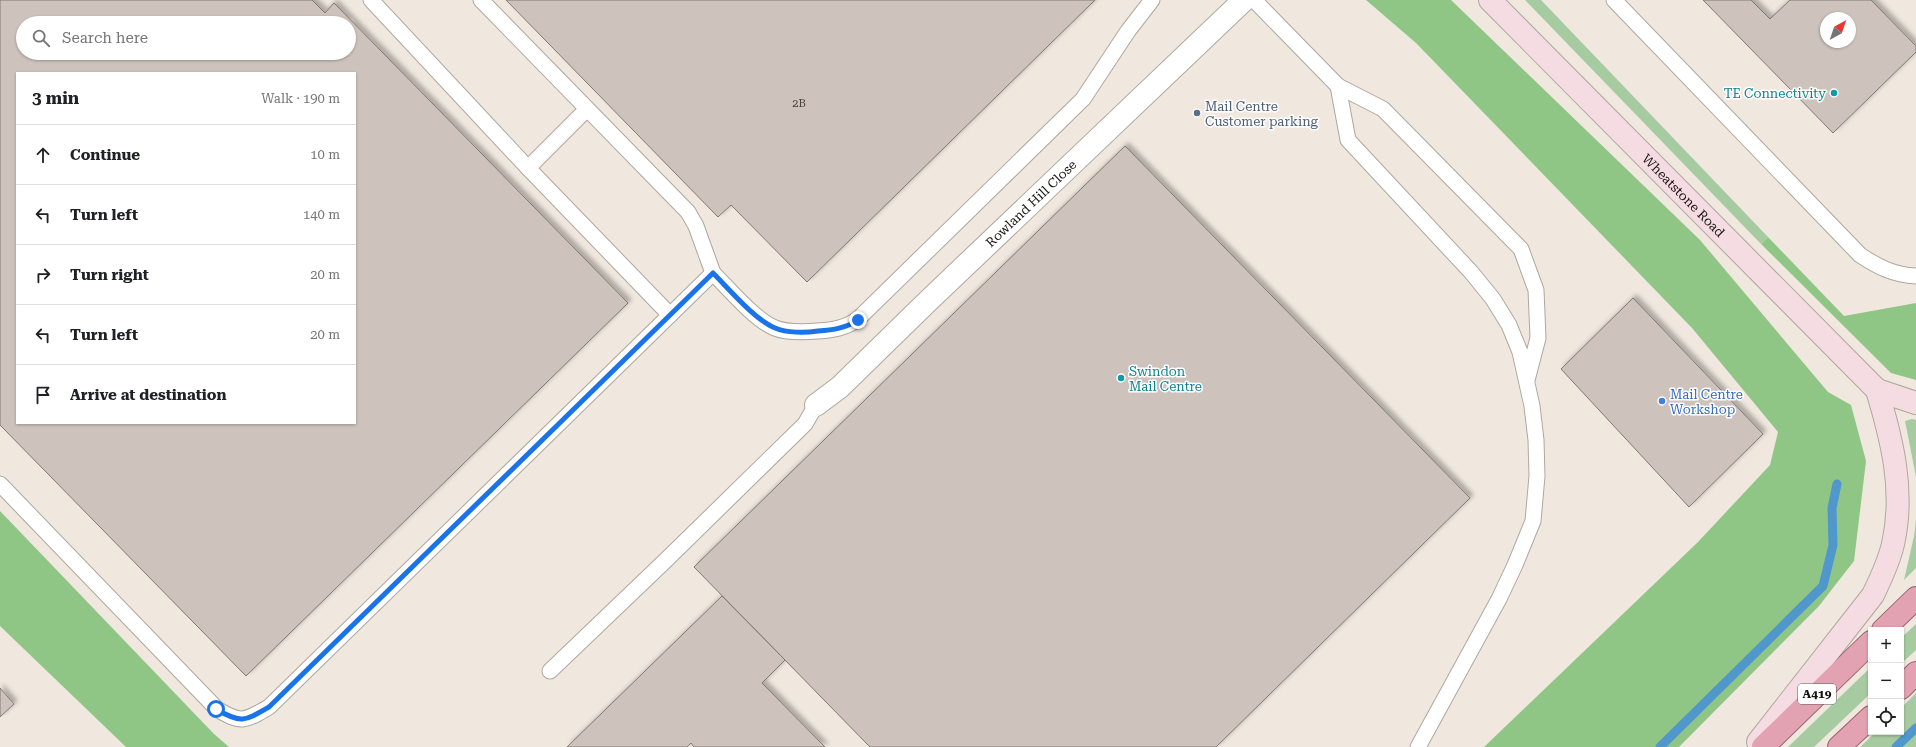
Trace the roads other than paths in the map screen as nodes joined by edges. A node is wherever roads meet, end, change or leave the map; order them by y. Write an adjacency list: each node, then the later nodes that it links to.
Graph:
1 (371, 0): 10 (lane)
2 (481, 0): 9 (lane)
3 (1152, 0): 11 (lane)
4 (1244, 0): 17 (street, Rowland Hill Close)
5 (1254, 0): 8 (lane)
6 (1490, 0): 15 (main road, Wheatstone Road)
7 (1614, 0): 12 (lane)
8 (1338, 86): 14 (lane); 14 (lane)
9 (587, 109): 10 (lane); 11 (lane)
10 (528, 168): 13 (lane)
11 (713, 273): 13 (lane)
12 (1916, 276)
13 (670, 315): 18 (lane)
14 (1526, 380): 26 (lane)
15 (1877, 390): 16 (main road); 27 (main road)
16 (1916, 403)
17 (816, 405): 22 (lane)
18 (0, 484)
19 (1916, 598): 20 (highway)
20 (1886, 627)
21 (1868, 645): 28 (highway, A419)
22 (550, 670)
23 (1916, 673): 24 (highway)
24 (1904, 685)
25 (1868, 720): 29 (highway)
26 (1418, 747)
27 (1754, 747)
28 (1763, 747)
29 (1839, 747)

